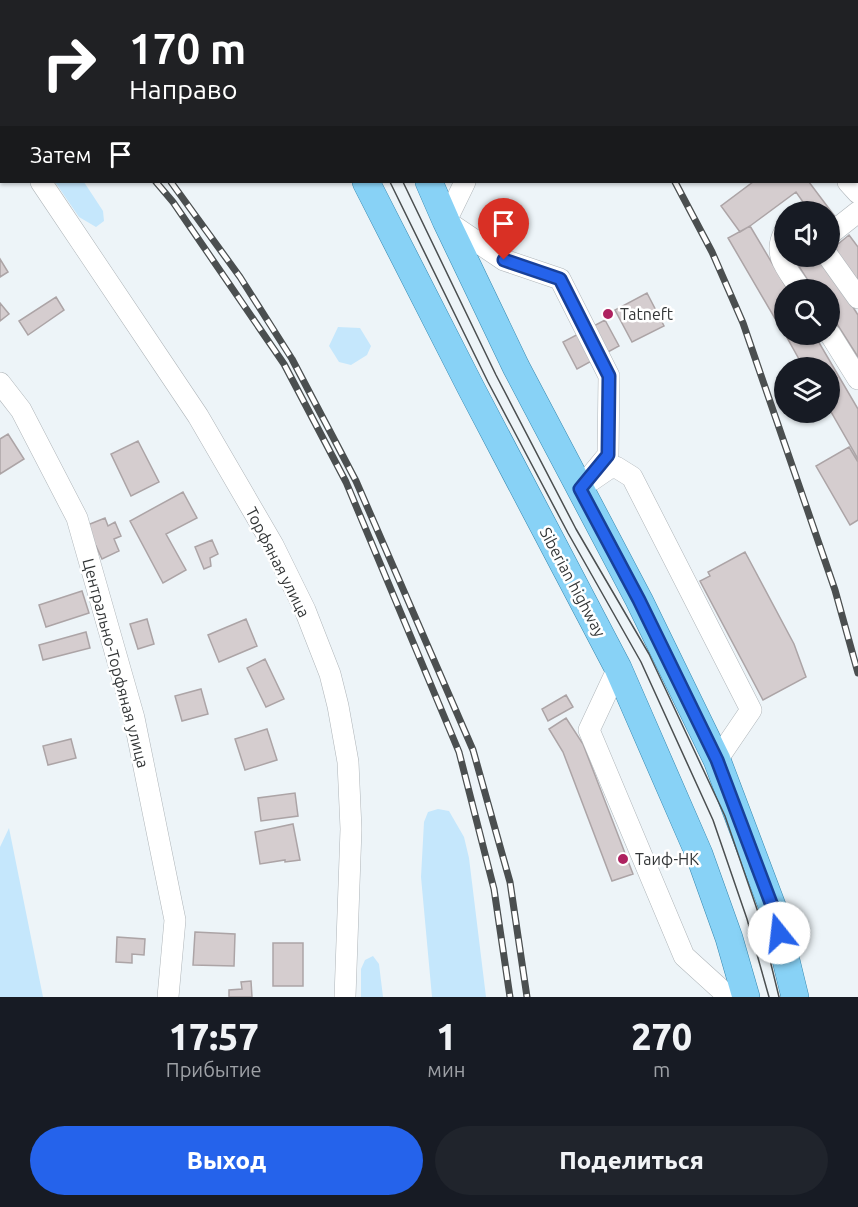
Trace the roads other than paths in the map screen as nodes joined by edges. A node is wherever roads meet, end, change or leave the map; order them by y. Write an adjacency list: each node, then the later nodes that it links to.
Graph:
1 (42, 183): 17 (street, Торфяная улица)
2 (367, 183): 14 (main road, Siberian highway)
3 (429, 183): 6 (main road)
4 (465, 183): 6 (street)
5 (858, 212): 7 (street)
6 (446, 221): 13 (main road); 13 (street)
7 (840, 226)
8 (836, 267): 9 (street)
9 (858, 298)
10 (837, 345): 11 (street)
11 (858, 379)
12 (0, 383): 16 (street, Центрально-Торфяная улица)
13 (580, 489): 15 (main road); 15 (street)
14 (618, 668): 18 (street); 19 (main road, Siberian highway)
15 (717, 760): 20 (main road)
16 (168, 997)
17 (345, 997)
18 (729, 997)
19 (746, 997)
20 (795, 997)

